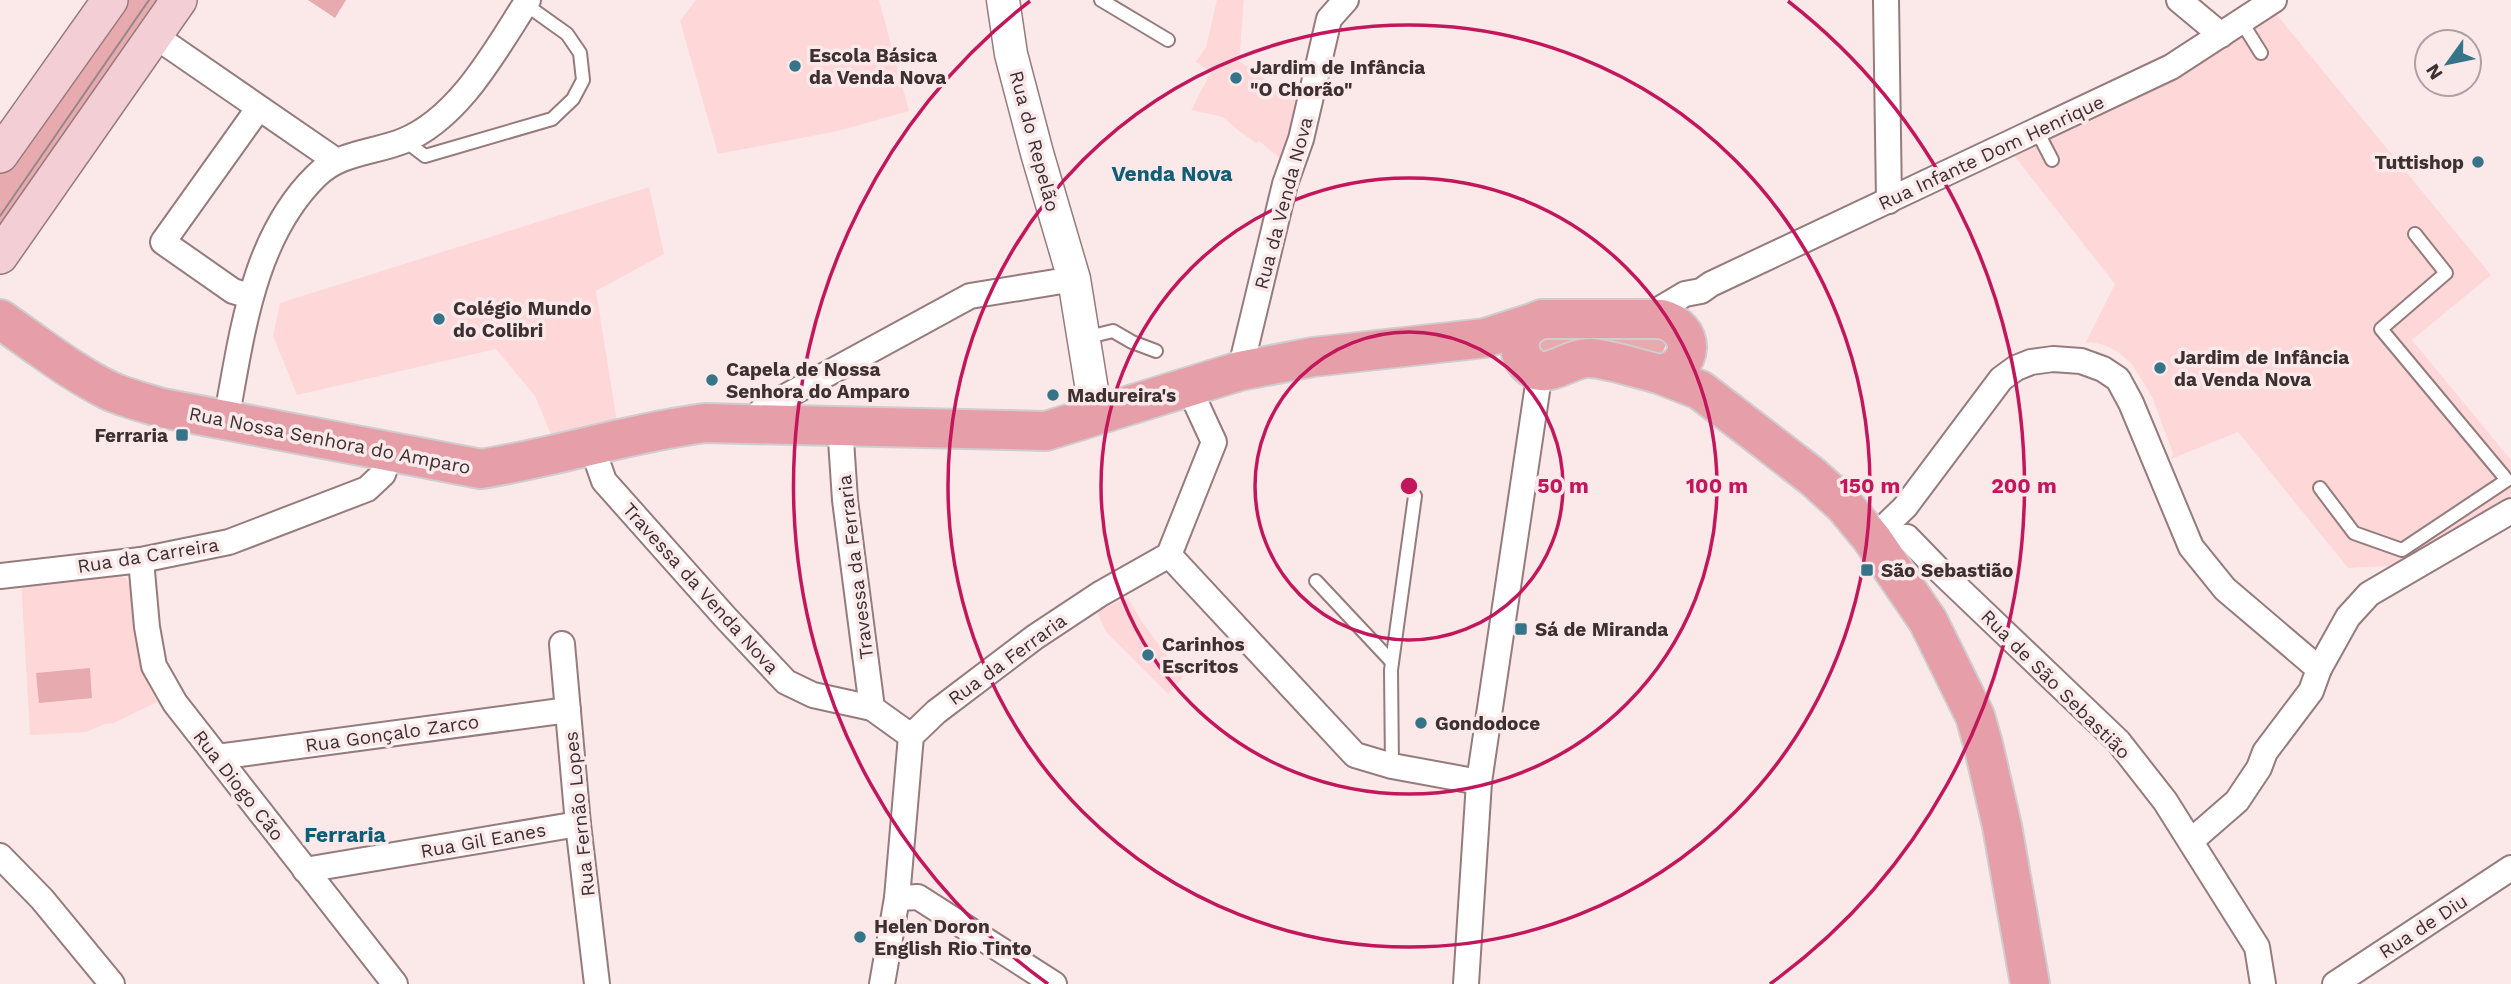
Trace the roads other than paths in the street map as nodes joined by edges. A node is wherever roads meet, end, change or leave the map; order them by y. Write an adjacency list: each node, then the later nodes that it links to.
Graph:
1 (179, 0): 12 (main road)
2 (1003, 0): 24 (street, Rua do Repelão)
3 (1101, 0): 13 (lane)
4 (1346, 0): 35 (street, Rua da Venda Nova)
5 (1886, 0): 21 (street)
6 (2179, 0): 11 (street)
7 (2274, 0): 10 (street, Rua Infante Dom Henrique)
8 (108, 1): 18 (main road)
9 (527, 2): 17 (street); 17 (lane)
10 (2241, 21): 11 (street, Rua Infante Dom Henrique); 14 (lane)
11 (2221, 35): 16 (street, Rua Infante Dom Henrique)
12 (155, 36): 15 (street); 23 (main road)
13 (1168, 40)
14 (2261, 53)
15 (258, 110): 19 (street); 26 (street)
16 (2037, 131): 20 (lane); 21 (street, Rua Infante Dom Henrique)
17 (404, 140): 19 (street)
18 (0, 155)
19 (335, 160): 26 (street)
20 (2052, 160)
21 (1889, 201): 25 (street, Rua Infante Dom Henrique)
22 (2415, 234): 43 (lane)
23 (0, 256)
24 (1074, 279): 30 (street, Rua do Repelão); 39 (street)
25 (1701, 291): 28 (street, Rua Infante Dom Henrique); 34 (street)
26 (250, 296): 38 (street)
27 (0, 319): 38 (main road, Rua Nossa Senhora do Amparo)
28 (1642, 319): 29 (main road, Rua Nossa Senhora do Amparo); 34 (main road, Rua Nossa Senhora do Amparo)
29 (1532, 323): 31 (main road, Rua Nossa Senhora do Amparo); 33 (main road)
30 (1084, 338): 32 (lane); 37 (street, Rua do Repelão)
31 (1485, 338): 33 (main road); 35 (main road, Rua Nossa Senhora do Amparo)
32 (1156, 351)
33 (1531, 365): 34 (main road); 59 (street)
34 (1682, 365): 46 (main road, Rua Nossa Senhora do Amparo)
35 (1240, 371): 36 (main road, Rua Nossa Senhora do Amparo)
36 (1189, 388): 37 (main road, Rua Nossa Senhora do Amparo); 47 (street)
37 (1096, 415): 40 (main road, Rua Nossa Senhora do Amparo)
38 (226, 420): 42 (main road, Rua Nossa Senhora do Amparo)
39 (751, 423): 40 (main road, Rua Nossa Senhora do Amparo); 41 (main road, Rua Nossa Senhora do Amparo)
40 (840, 425): 54 (street, Travessa da Ferraria)
41 (592, 447): 42 (main road, Rua Nossa Senhora do Amparo); 54 (street, Travessa da Venda Nova)
42 (391, 453): 48 (street, Rua da Carreira)
43 (2320, 488)
44 (1415, 496): 52 (lane)
45 (2511, 511): 53 (street)
46 (1872, 539): 53 (street); 61 (street, Rua de São Sebastião); 72 (main road, Rua Nossa Senhora do Amparo)
47 (1169, 555): 56 (street, Rua da Ferraria); 58 (street)
48 (141, 560): 49 (street, Rua da Carreira); 57 (street, Rua Diogo Cão)
49 (0, 576)
50 (1316, 581): 52 (lane)
51 (562, 644): 55 (street, Rua Fernão Lopes)
52 (1392, 662): 58 (lane)
53 (2319, 668): 61 (street)
54 (872, 708): 56 (street, Travessa da Venda Nova)
55 (568, 710): 57 (street, Rua Gonçalo Zarco); 60 (street, Rua Fernão Lopes)
56 (911, 736): 65 (street)
57 (217, 757): 64 (street, Rua Diogo Cão)
58 (1392, 766): 59 (street)
59 (1479, 782): 71 (street)
60 (578, 824): 64 (street, Rua Gil Eanes); 68 (street, Rua Fernão Lopes)
61 (2191, 841): 73 (street, Rua de São Sebastião)
62 (0, 856): 66 (street)
63 (2511, 868): 74 (street, Rua de Diu)
64 (305, 870): 67 (street, Rua Diogo Cão)
65 (897, 898): 69 (street); 70 (street)
66 (112, 984)
67 (395, 984)
68 (597, 984)
69 (882, 984)
70 (1054, 984)
71 (1466, 984)
72 (2030, 984)
73 (2263, 984)
74 (2335, 984)

